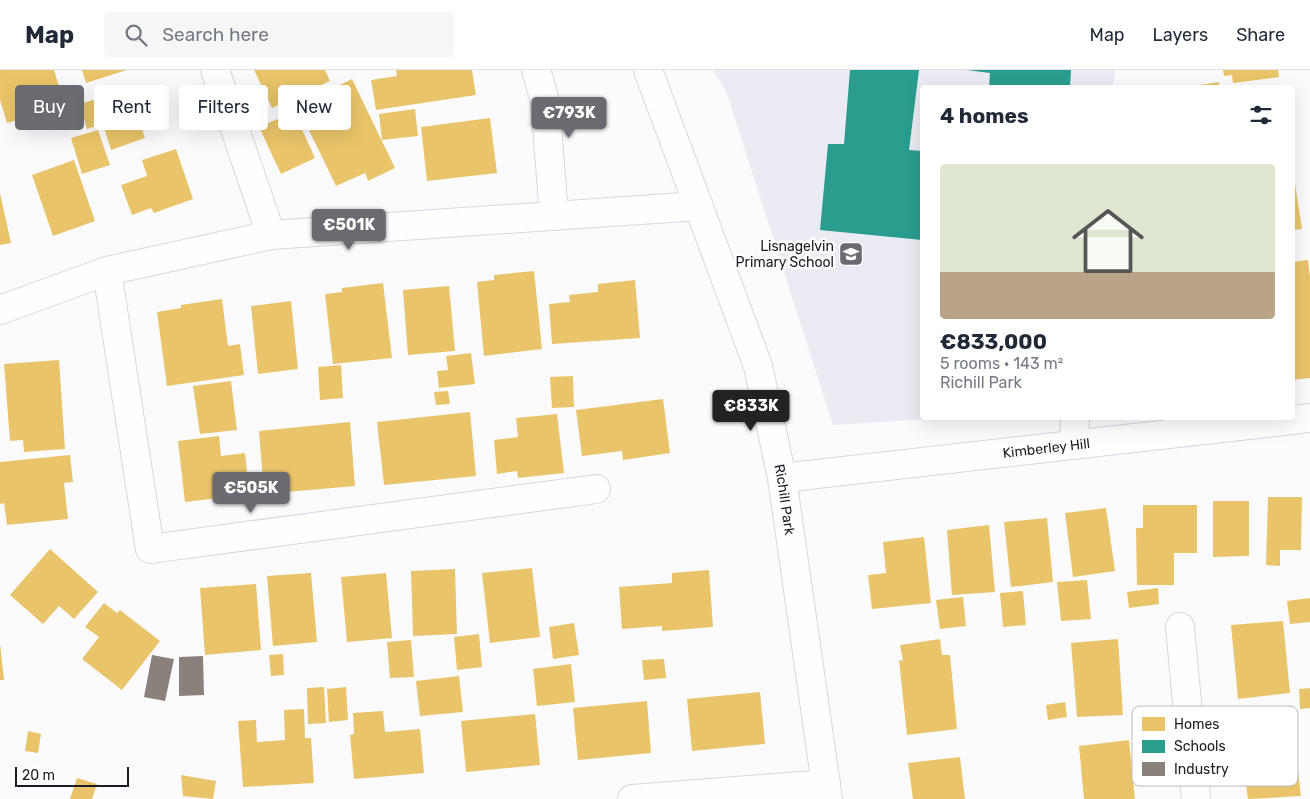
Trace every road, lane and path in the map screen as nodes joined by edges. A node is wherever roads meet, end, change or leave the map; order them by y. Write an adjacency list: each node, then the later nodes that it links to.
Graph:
1 (215, 70): 6 (street)
2 (536, 70): 5 (street)
3 (648, 70): 4 (street, Richill Park)
4 (699, 206): 5 (street); 14 (street, Richill Park)
5 (554, 216): 6 (street)
6 (271, 235): 7 (street)
7 (107, 271): 8 (street); 15 (street)
8 (0, 310)
9 (1310, 418): 12 (street, Kimberley Hill)
10 (1075, 420): 13 (street)
11 (1293, 420): 13 (street, Kimberley Hill)
12 (1295, 420)
13 (1074, 445): 14 (street, Kimberley Hill)
14 (782, 478): 19 (street, Richill Park)
15 (596, 489)
16 (1180, 626): 17 (street)
17 (1187, 706)
18 (1195, 786): 21 (street)
19 (827, 791): 20 (street)
20 (632, 799)
21 (1196, 799)

